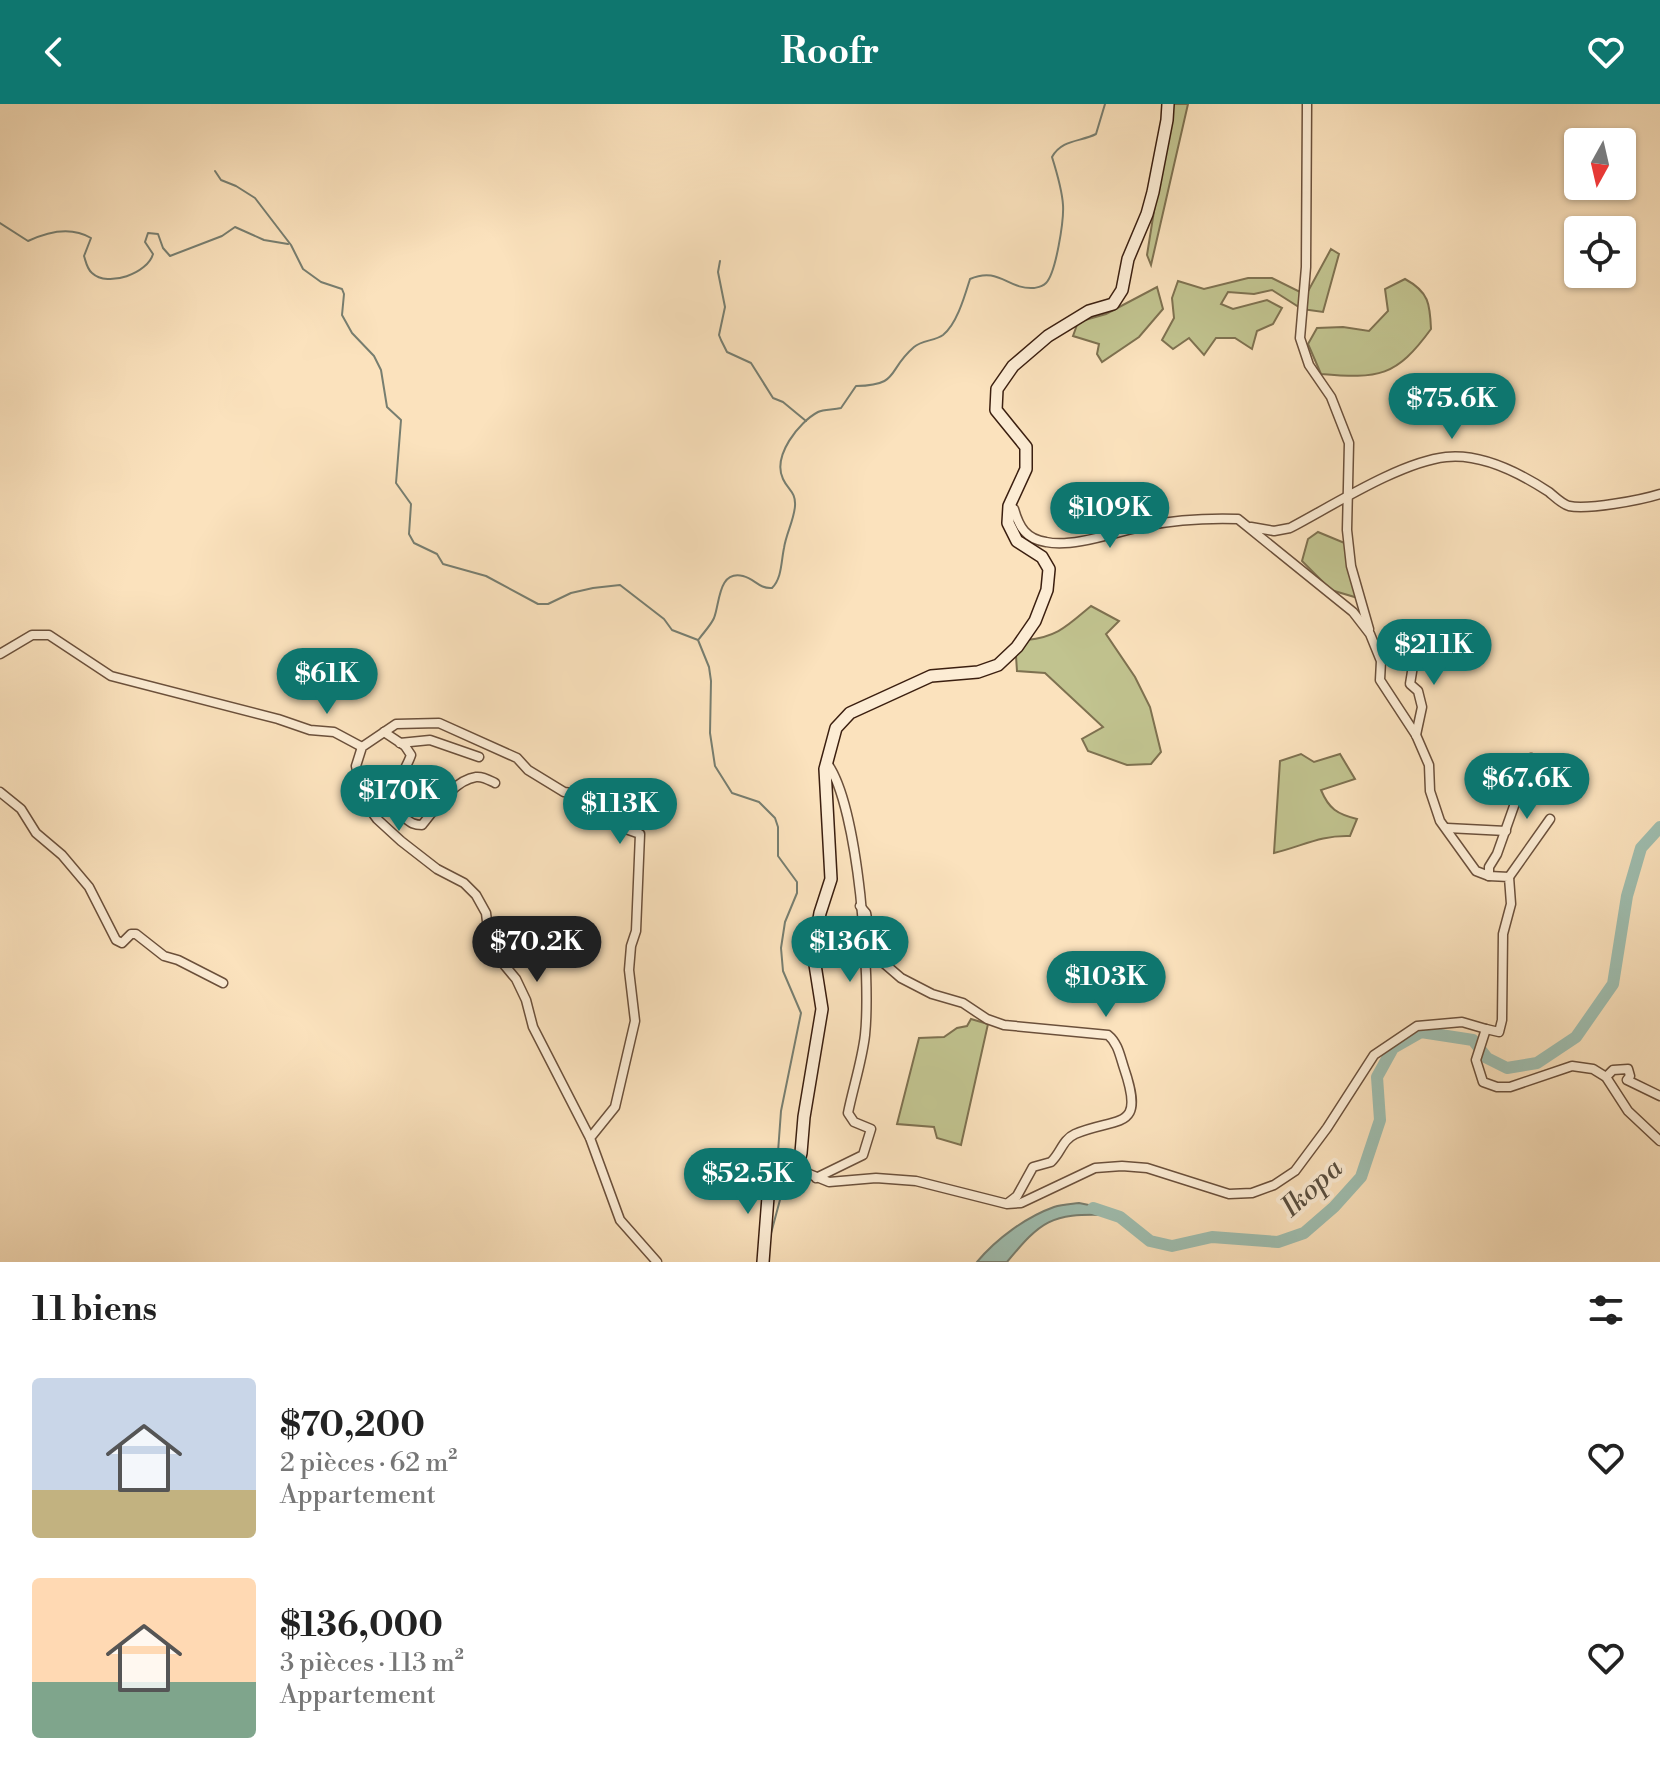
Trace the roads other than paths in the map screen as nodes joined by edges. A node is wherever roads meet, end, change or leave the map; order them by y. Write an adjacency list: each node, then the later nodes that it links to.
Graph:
1 (1168, 104): 5 (street)
2 (1307, 104): 4 (street)
3 (1660, 494): 4 (street)
4 (1349, 498): 6 (street); 7 (street)
5 (1009, 506): 6 (street); 16 (street)
6 (1250, 527): 7 (street)
7 (1370, 634): 11 (street)
8 (1418, 635): 11 (street)
9 (0, 654): 13 (street)
10 (384, 732): 12 (street); 13 (street); 29 (street)
11 (1416, 735): 20 (street)
12 (399, 744): 14 (street); 17 (street)
13 (362, 747): 29 (street)
14 (479, 757)
15 (1531, 758): 21 (street)
16 (827, 763): 24 (street); 31 (street)
17 (495, 783)
18 (0, 792): 25 (street)
19 (1550, 819): 23 (street)
20 (1447, 828): 21 (street); 22 (street)
21 (1506, 831): 22 (street)
22 (1489, 876): 23 (street)
23 (1509, 877): 26 (street)
24 (860, 906): 32 (street); 33 (street)
25 (223, 983)
26 (1485, 1032): 27 (street); 33 (street)
27 (1606, 1077): 28 (street); 30 (street)
28 (1660, 1096)
29 (590, 1138): 34 (street)
30 (1660, 1141)
31 (794, 1170): 32 (street); 35 (street)
32 (816, 1178): 33 (street)
33 (1007, 1204)
34 (657, 1262)
35 (763, 1262)

